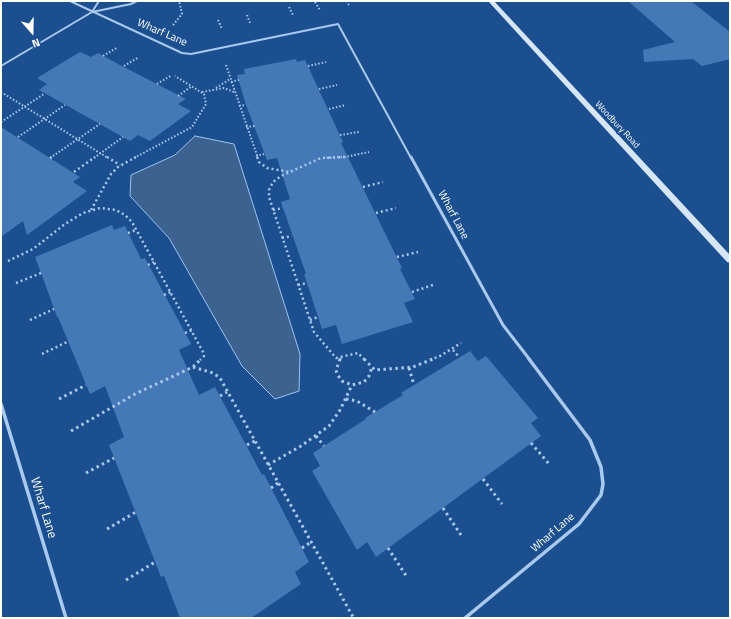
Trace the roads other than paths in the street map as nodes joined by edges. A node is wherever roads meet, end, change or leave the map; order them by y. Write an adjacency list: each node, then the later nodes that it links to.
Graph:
1 (70, 1): 5 (lane, Wharf Lane)
2 (99, 1): 5 (lane)
3 (137, 1): 5 (lane)
4 (491, 1): 7 (street, Woodbury Road)
5 (92, 12): 6 (lane); 10 (lane, Wharf Lane)
6 (1, 66)
7 (730, 260)
8 (1, 404): 9 (lane, Wharf Lane)
9 (66, 618)
10 (466, 618)

